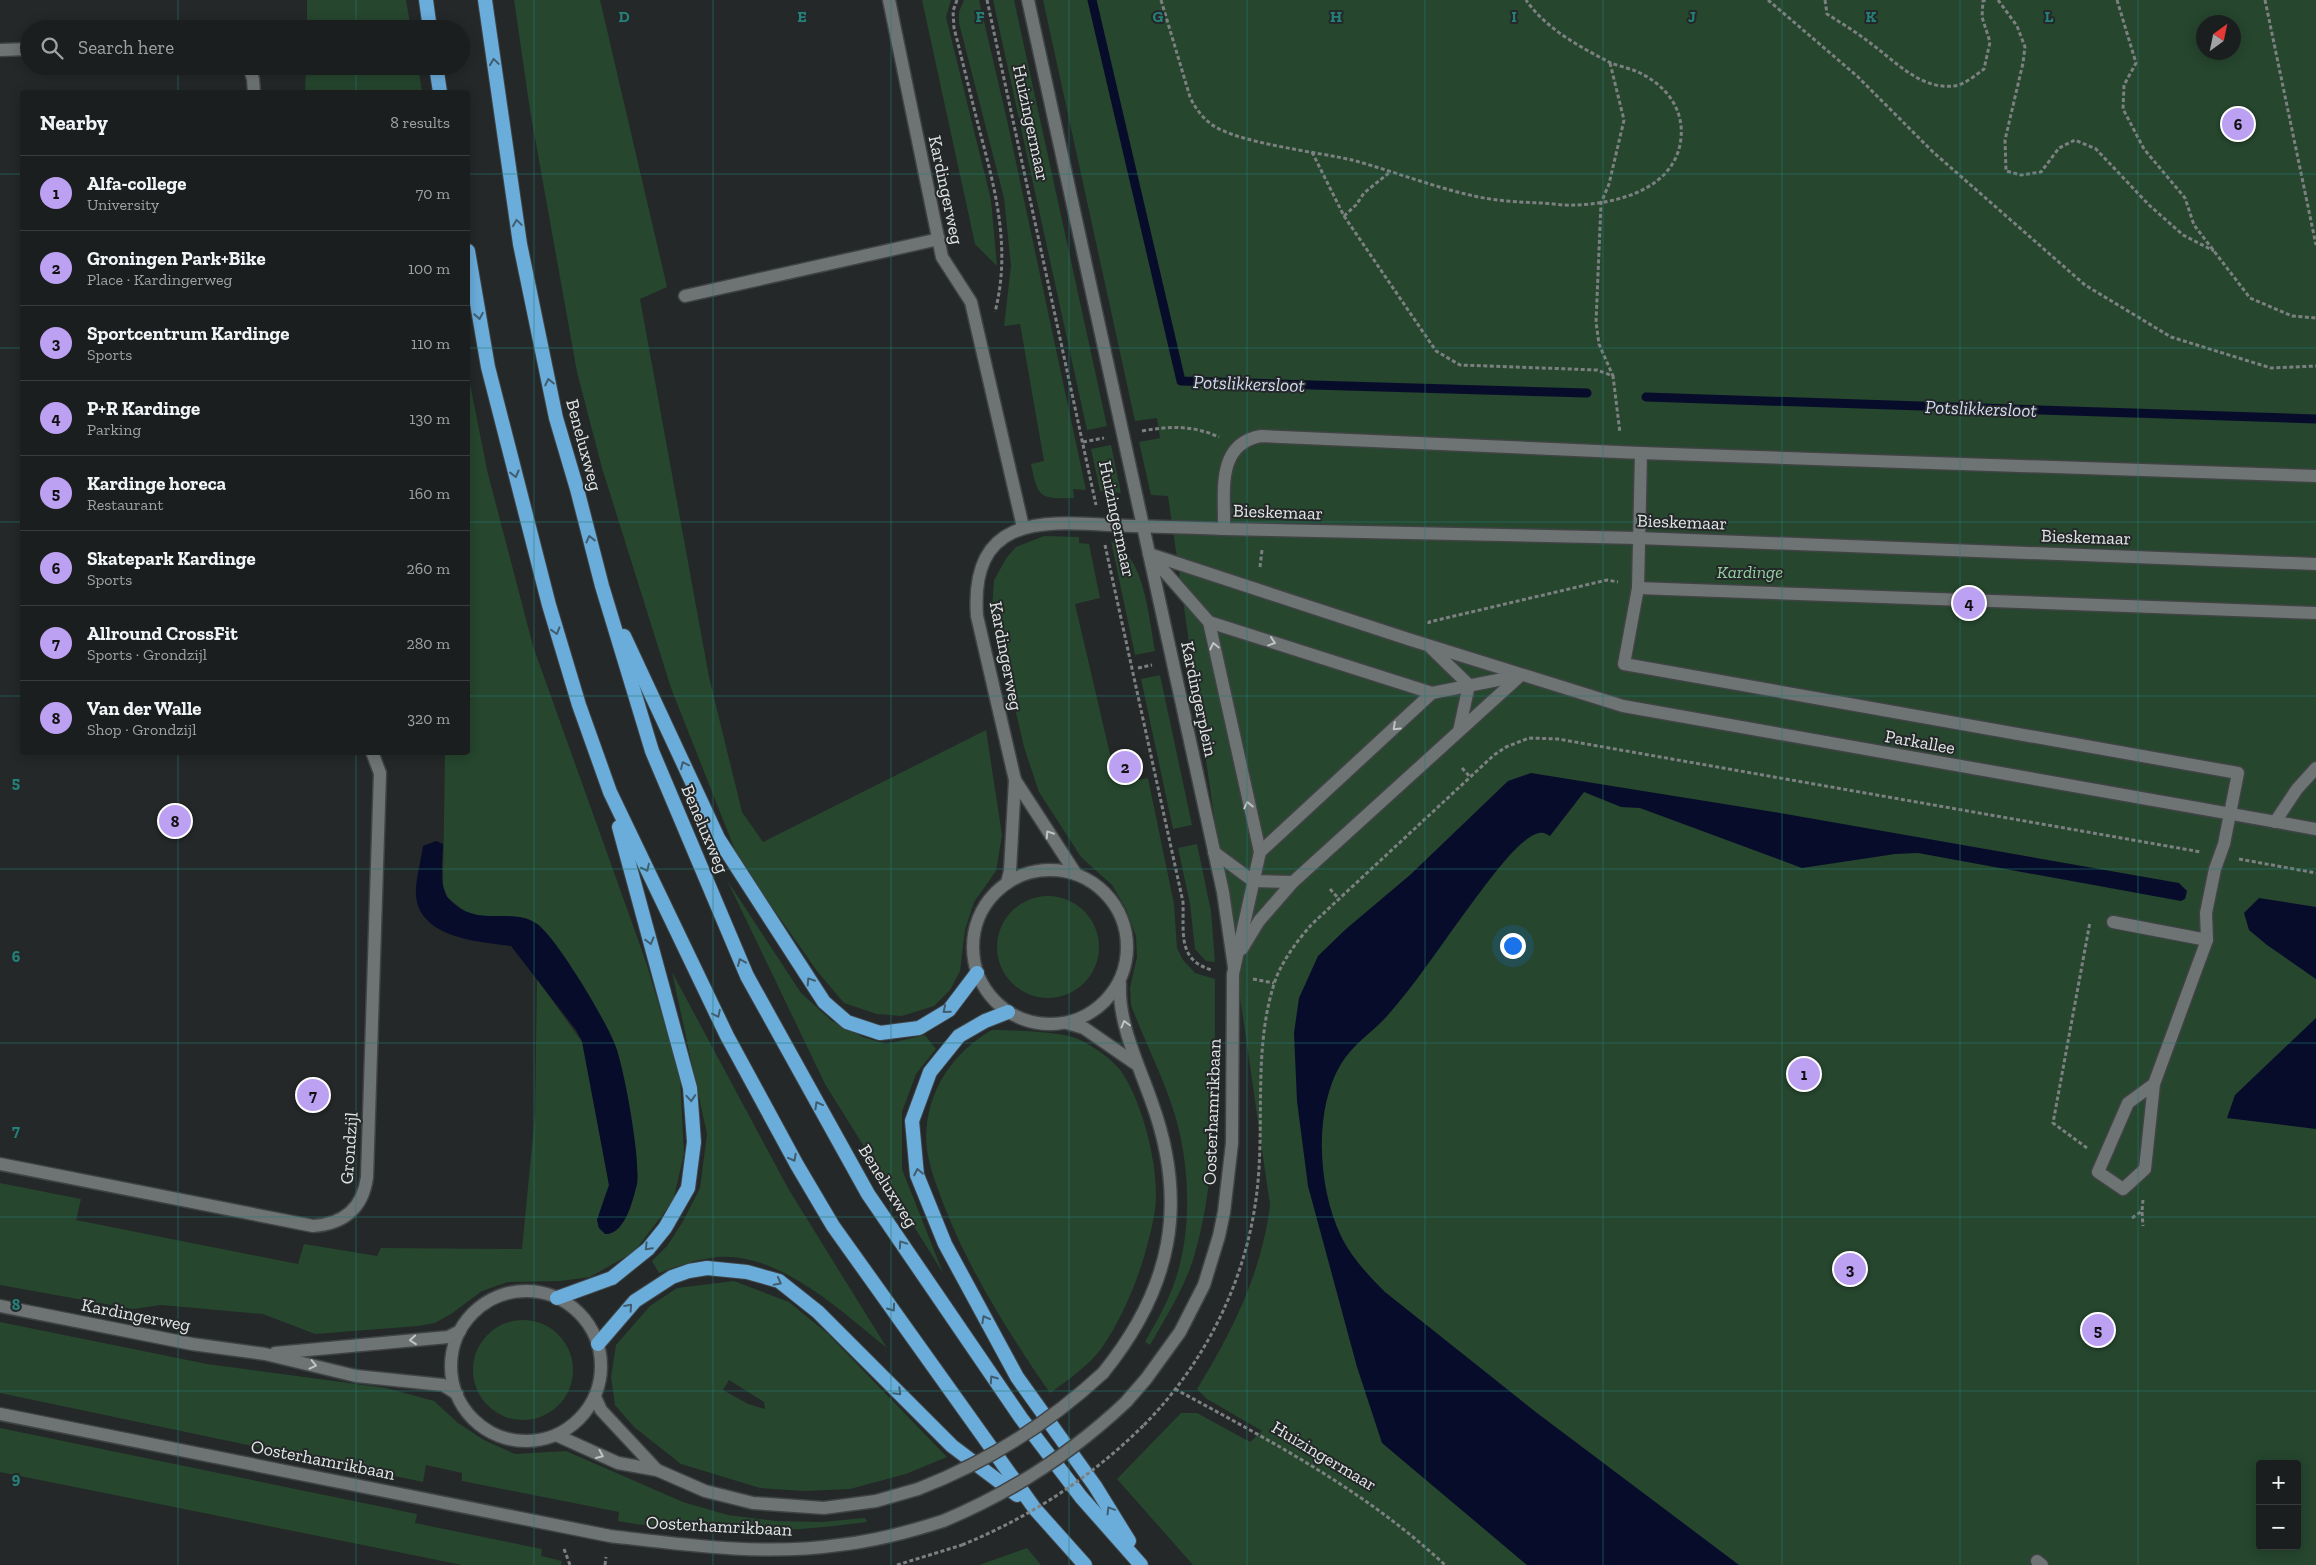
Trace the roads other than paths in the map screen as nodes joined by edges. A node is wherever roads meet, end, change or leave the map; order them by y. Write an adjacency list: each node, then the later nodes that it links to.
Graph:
1 (426, 0): 5 (highway)
2 (485, 0): 23 (highway, Beneluxweg, one-way to 2)
3 (889, 0): 12 (street, Kardingerweg)
4 (1028, 0): 17 (street, Huizingermaar)
5 (429, 20)
6 (20, 49): 7 (street)
7 (0, 50)
8 (252, 75): 10 (street)
9 (437, 75): 11 (highway)
10 (254, 90)
11 (440, 90)
12 (939, 239): 14 (street); 18 (street, Kardingerweg)
13 (470, 262): 35 (highway, one-way to 35)
14 (684, 296)
15 (1641, 453): 16 (street); 19 (street, Bieskemaar); 20 (street)
16 (2316, 476)
17 (1143, 525): 18 (street, Kardingerweg); 19 (street, Kardingerweg); 21 (street, Kardingerplein)
18 (1023, 527): 34 (street, Kardingerweg)
19 (1224, 529): 20 (street, Bieskemaar)
20 (1638, 538): 22 (street, Bieskemaar); 24 (street)
21 (1149, 554): 26 (street, Kardingerplein); 27 (street); 39 (street, Kardingerplein)
22 (2316, 564)
23 (602, 586): 48 (highway, one-way to 23); 67 (highway, Beneluxweg, one-way to 23)
24 (1638, 586): 25 (street); 36 (street)
25 (2316, 613)
26 (1209, 622): 30 (street, Kardingerplein, one-way to 30); 40 (street, Kardingerplein, one-way to 26)
27 (1430, 646): 28 (street); 29 (street)
28 (1521, 675): 29 (street, Kardingerplein); 31 (street); 36 (street, Parkallee)
29 (1469, 685): 30 (street, Kardingerplein); 31 (street)
30 (1432, 693): 40 (street, one-way to 40)
31 (1459, 731): 43 (street)
32 (373, 755): 54 (street, Grondzijl)
33 (2316, 768): 37 (street)
34 (1015, 780): 41 (street, Kardingerweg, one-way to 34); 44 (street, Kardingerweg)
35 (610, 792): 55 (highway, one-way to 55); 65 (highway, one-way to 65)
36 (2230, 815): 37 (street, Parkallee); 46 (street)
37 (2275, 822): 38 (street, Parkallee)
38 (2316, 829)
39 (1214, 852): 42 (street); 47 (street, Kardingerplein)
40 (1260, 852): 42 (street, Kardingerplein)
41 (1076, 874): 44 (street); 49 (street)
42 (1253, 881): 43 (street); 47 (street, Kardingerplein)
43 (1293, 882): 47 (street)
44 (1006, 883): 48 (street)
45 (2112, 922): 46 (street)
46 (2207, 940): 53 (street)
47 (1233, 970): 62 (street, Oosterhamrikbaan, bridge)
48 (977, 972): 50 (street)
49 (1120, 982): 51 (street); 52 (street, one-way to 49)
50 (1008, 1012): 51 (street); 67 (highway, one-way to 50)
51 (1067, 1023): 52 (street)
52 (1136, 1064): 64 (street, bridge)
53 (2154, 1084): 53 (street)
54 (0, 1164)
55 (557, 1298): 57 (street); 58 (street)
56 (0, 1306): 59 (street, Kardingerweg)
57 (460, 1331): 59 (street, Kardingerweg, one-way to 59); 60 (street)
58 (598, 1344): 61 (street); 65 (highway, one-way to 65)
59 (266, 1354): 60 (street, Kardingerweg, one-way to 60)
60 (456, 1394): 63 (street)
61 (595, 1397): 63 (street); 64 (street)
62 (0, 1414)
63 (556, 1435): 64 (street, one-way to 64)
64 (657, 1470)
65 (1035, 1509): 66 (highway)
66 (1085, 1565)
67 (1142, 1565)

